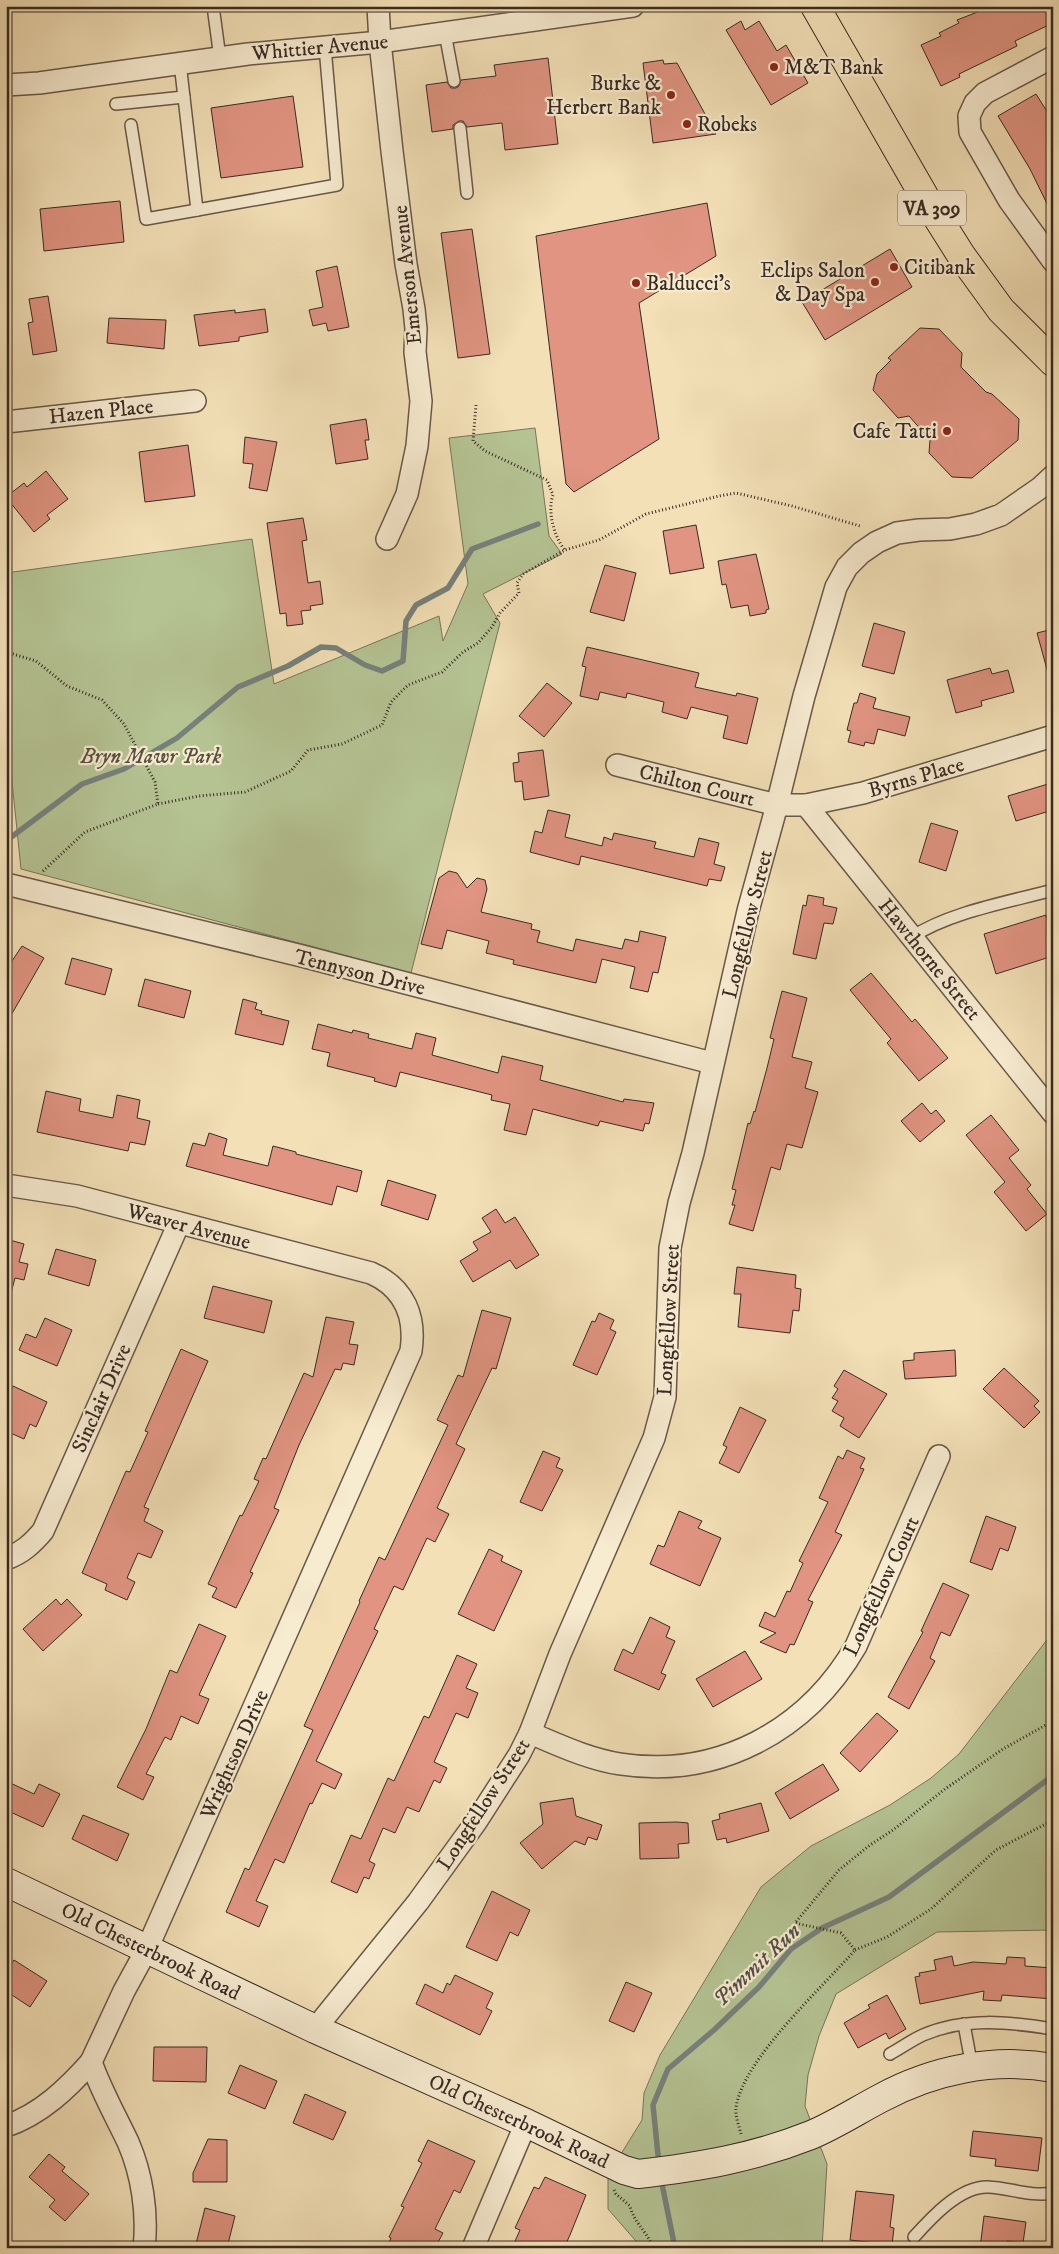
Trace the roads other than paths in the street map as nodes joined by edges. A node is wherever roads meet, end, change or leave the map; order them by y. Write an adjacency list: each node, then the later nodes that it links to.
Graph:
1 (213, 6): 9 (lane)
2 (378, 6): 6 (street, Emerson Avenue)
3 (633, 6): 5 (street, Whittier Avenue)
4 (815, 6): 20 (main road, VA 309)
5 (445, 33): 6 (street, Whittier Avenue); 11 (lane)
6 (380, 42): 7 (street, Whittier Avenue); 24 (street, Emerson Avenue)
7 (325, 47): 9 (street, Whittier Avenue); 18 (lane)
8 (1053, 57): 19 (street)
9 (220, 58): 10 (street, Whittier Avenue)
10 (180, 64): 12 (street, Whittier Avenue); 13 (lane)
11 (454, 81)
12 (6, 85)
13 (184, 98): 14 (lane); 18 (lane)
14 (116, 104)
15 (131, 125): 18 (lane)
16 (460, 128): 17 (lane)
17 (467, 193)
18 (197, 210)
19 (1053, 261)
20 (1053, 362)
21 (195, 401): 22 (street, Hazen Place)
22 (6, 422)
23 (1053, 476): 27 (street, Longfellow Street)
24 (387, 539)
25 (1053, 736): 28 (street, Byrns Place)
26 (617, 765): 27 (street, Chilton Court)
27 (777, 805): 28 (street, Byrns Place); 32 (street, Longfellow Street)
28 (806, 805): 31 (street, Hawthorne Street)
29 (16, 886): 32 (street, Tennyson Drive)
30 (1053, 890): 31 (lane)
31 (912, 937): 33 (street, Hawthorne Street)
32 (712, 1063): 39 (street, Longfellow Street)
33 (1053, 1113)
34 (6, 1185): 35 (street, Weaver Avenue)
35 (179, 1223): 36 (street, Weaver Avenue); 38 (street, Sinclair Drive)
36 (371, 1273): 41 (street, Wrightson Drive)
37 (939, 1456): 39 (street, Longfellow Court)
38 (6, 1559)
39 (530, 1733): 43 (street, Longfellow Street)
40 (6, 1882): 41 (street, Old Chesterbrook Road)
41 (147, 1949): 43 (street, Old Chesterbrook Road); 46 (street, Wrightson Drive)
42 (964, 2024): 44 (lane); 45 (lane); 47 (lane)
43 (315, 2029): 49 (street, Old Chesterbrook Road)
44 (1053, 2029)
45 (890, 2054)
46 (91, 2062): 50 (street); 53 (street)
47 (972, 2067): 48 (street, Old Chesterbrook Road); 49 (street, Old Chesterbrook Road)
48 (1053, 2068)
49 (526, 2123): 54 (street)
50 (6, 2126)
51 (1053, 2193): 52 (lane)
52 (914, 2237)
53 (144, 2248)
54 (473, 2248)

